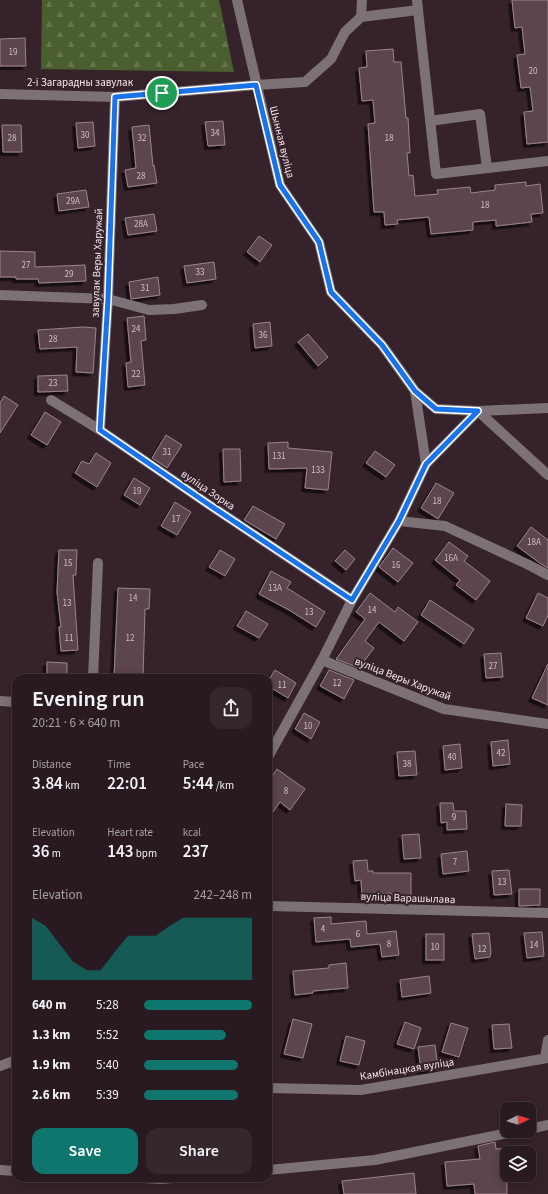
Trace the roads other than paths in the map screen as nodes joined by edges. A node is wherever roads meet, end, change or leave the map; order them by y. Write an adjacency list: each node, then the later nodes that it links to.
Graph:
1 (237, 0): 5 (street, Шынная вуліца)
2 (362, 0): 4 (street)
3 (417, 5): 4 (street); 8 (street)
4 (361, 16): 5 (street, 2-і Загарадны завулак)
5 (256, 85): 7 (street, 2-і Загарадны завулак); 14 (street, Шынная вуліца)
6 (0, 94): 7 (street, 2-і Загарадны завулак)
7 (115, 97): 12 (street, завулак Веры Харужай)
8 (430, 120): 10 (street); 10 (street)
9 (548, 161): 10 (street)
10 (487, 168)
11 (0, 295): 12 (street)
12 (108, 299): 13 (street); 18 (street, завулак Веры Харужай)
13 (202, 305)
14 (415, 391): 17 (street); 19 (street, Шынная вуліца)
15 (51, 400): 18 (street, вуліца Зорка)
16 (548, 408): 17 (street)
17 (478, 411): 19 (street); 20 (street)
18 (100, 430): 24 (street, вуліца Зорка)
19 (426, 464): 21 (street)
20 (548, 474)
21 (399, 521): 23 (street); 24 (street)
22 (98, 562): 26 (street)
23 (548, 575)
24 (352, 600): 25 (street)
25 (322, 660): 29 (street, вуліца Веры Харужай); 30 (street)
26 (93, 674)
27 (0, 701): 28 (street)
28 (12, 702)
29 (548, 724)
30 (272, 750)
31 (272, 906): 32 (street, вуліца Варашылава)
32 (548, 914)
33 (548, 1040): 34 (street)
34 (547, 1058): 37 (street, Камбінацкая вуліца)
35 (12, 1062): 36 (street)
36 (0, 1066)
37 (272, 1088)
38 (548, 1125): 39 (street)
39 (536, 1128)
40 (500, 1135): 42 (street)
41 (0, 1170): 43 (street)
42 (272, 1170)
43 (12, 1171)

